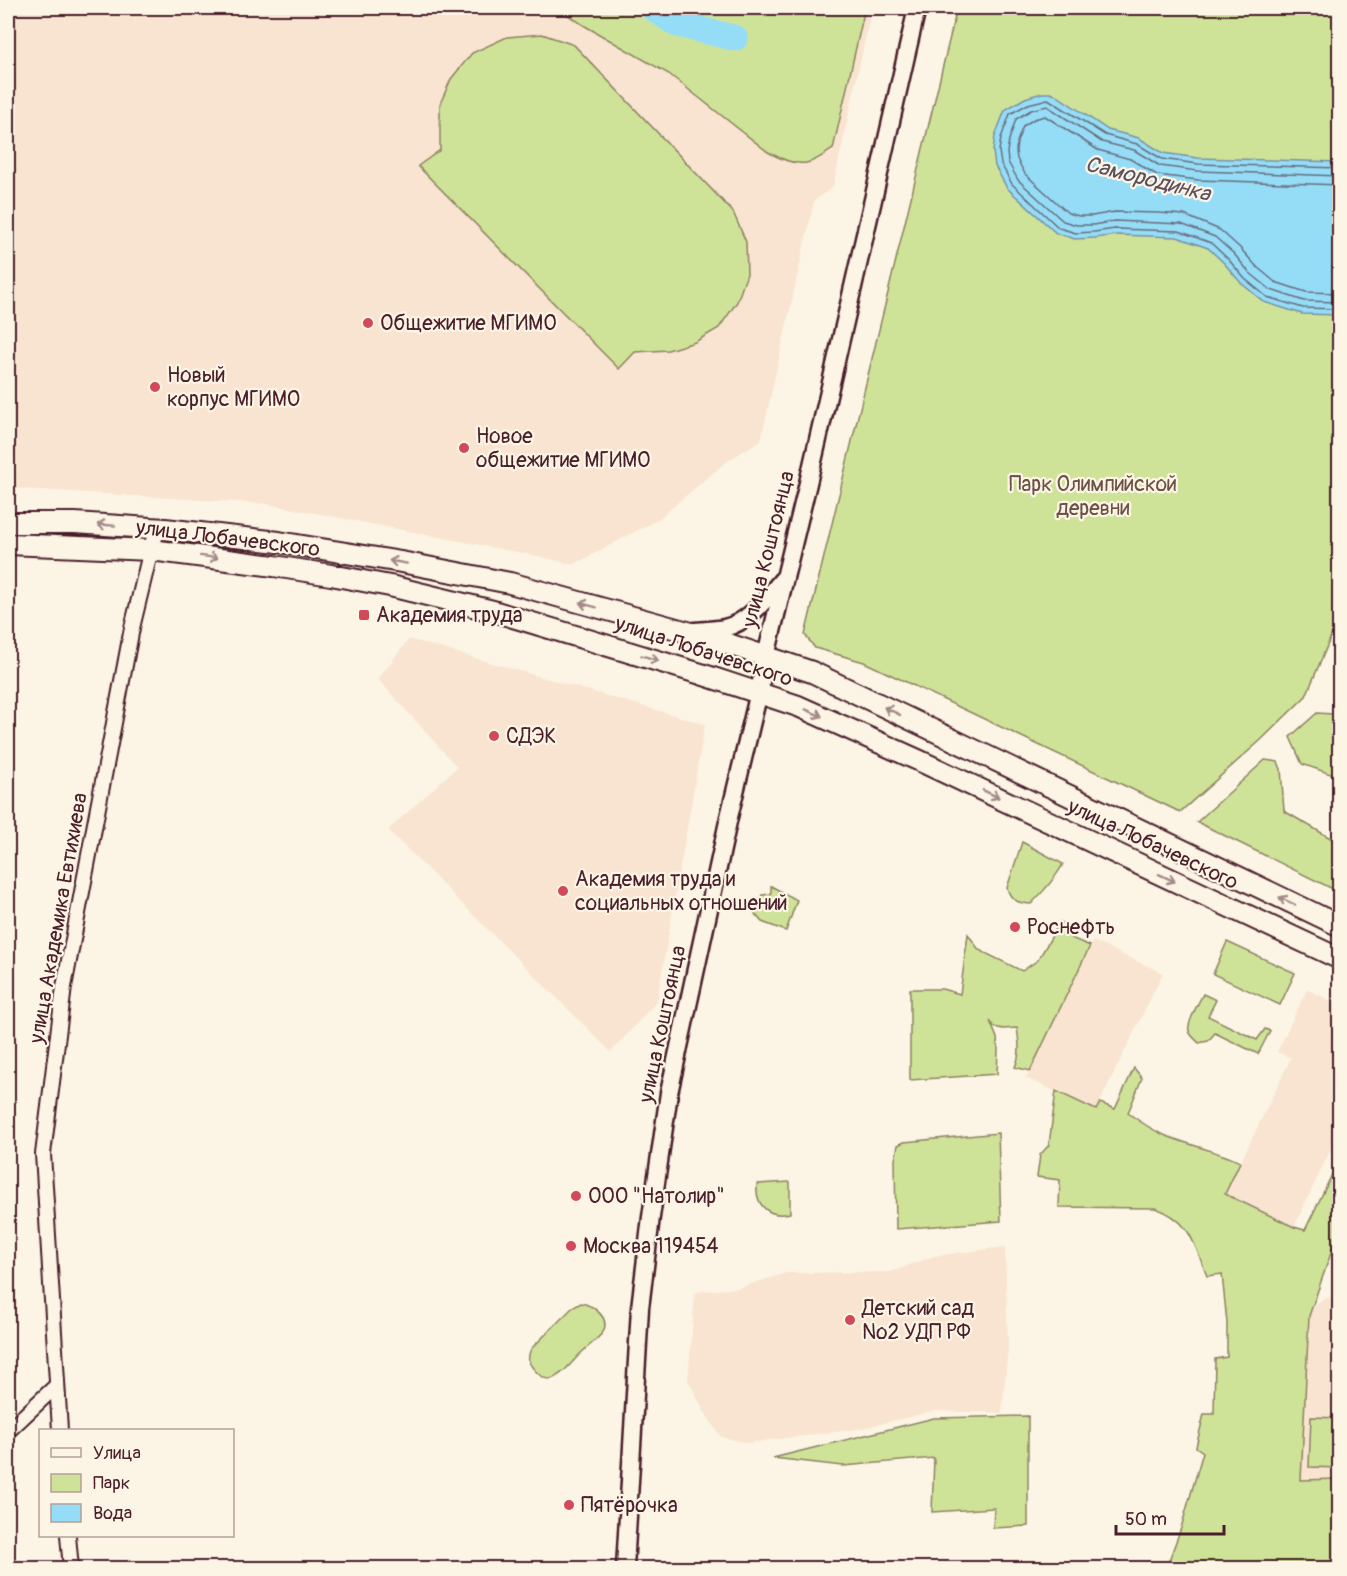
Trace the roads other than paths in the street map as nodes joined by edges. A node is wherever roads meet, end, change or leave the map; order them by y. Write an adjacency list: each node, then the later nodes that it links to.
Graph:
1 (917, 8): 6 (street, улица Коштоянца)
2 (8, 523): 3 (main road, улица Лобачевского, one-way to 2)
3 (165, 529): 5 (street, улица Академика Евтихиева); 7 (main road, улица Лобачевского, one-way to 3)
4 (8, 544): 5 (main road, улица Лобачевского)
5 (151, 550): 9 (main road, улица Лобачевского, one-way to 9); 12 (street, улица Академика Евтихиева)
6 (785, 577): 7 (street); 8 (street, улица Коштоянца)
7 (685, 632): 8 (main road, улица Лобачевского)
8 (766, 656): 9 (street, улица Коштоянца); 10 (main road, улица Лобачевского, one-way to 8)
9 (759, 692): 11 (main road, улица Лобачевского, one-way to 11); 17 (street, улица Коштоянца)
10 (1340, 926)
11 (1340, 959)
12 (57, 1385): 13 (street, улица Академика Евтихиева); 14 (street)
13 (60, 1429)
14 (8, 1431)
15 (68, 1537): 16 (street)
16 (70, 1569)
17 (625, 1569)

